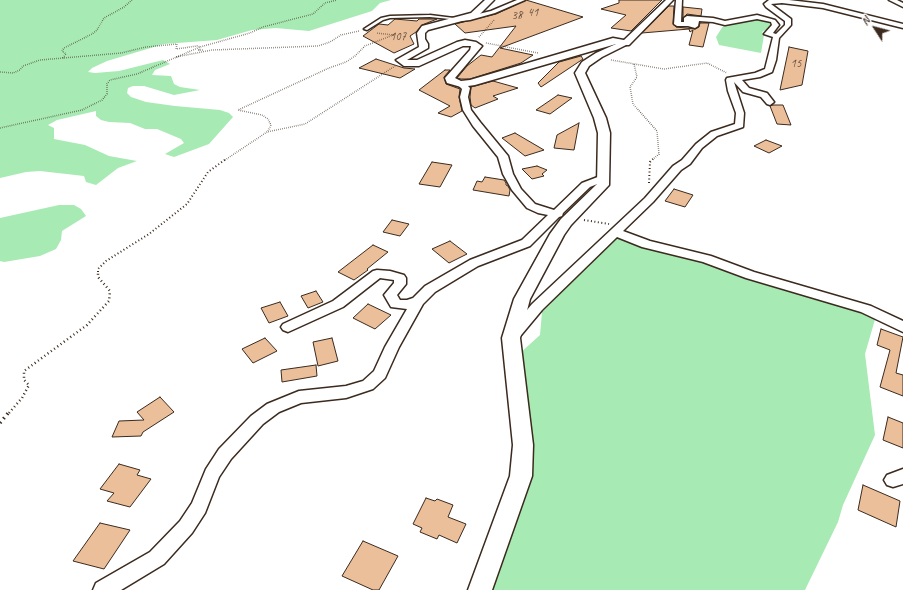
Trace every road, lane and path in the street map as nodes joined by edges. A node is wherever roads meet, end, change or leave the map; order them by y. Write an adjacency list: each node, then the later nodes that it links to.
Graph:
1 (132, 0): 23 (path)
2 (337, 0): 19 (path)
3 (490, 0): 12 (street)
4 (522, 0): 8 (street)
5 (670, 0): 17 (street)
6 (679, 0): 16 (street)
7 (892, 0): 9 (street)
8 (506, 2): 11 (street)
9 (903, 5)
10 (859, 8): 13 (street)
11 (493, 12): 12 (street); 18 (path)
12 (460, 19): 15 (lane); 25 (street)
13 (903, 23)
14 (903, 26): 16 (street)
15 (366, 29): 20 (path); 32 (path)
16 (776, 38): 28 (street)
17 (626, 43): 22 (street); 24 (street)
18 (473, 44): 22 (path); 25 (street); 29 (street)
19 (200, 47): 20 (path); 21 (path); 23 (path)
20 (205, 51): 21 (path)
21 (176, 57): 31 (path)
22 (559, 57): 29 (street)
23 (63, 58): 27 (path)
24 (592, 60): 26 (path); 33 (street)
25 (402, 61): 32 (path)
26 (634, 64): 28 (path); 34 (path)
27 (0, 72)
28 (736, 78): 30 (street); 36 (street)
29 (461, 84): 35 (street)
30 (770, 102)
31 (0, 128)
32 (268, 132): 41 (path)
33 (603, 178): 35 (street)
34 (646, 188)
35 (565, 215): 36 (path); 37 (street); 40 (street)
36 (617, 230): 39 (street); 40 (street)
37 (418, 301): 38 (street); 42 (street)
38 (288, 327)
39 (903, 327)
40 (511, 338): 43 (street)
41 (0, 424)
42 (103, 590)
43 (480, 590)

